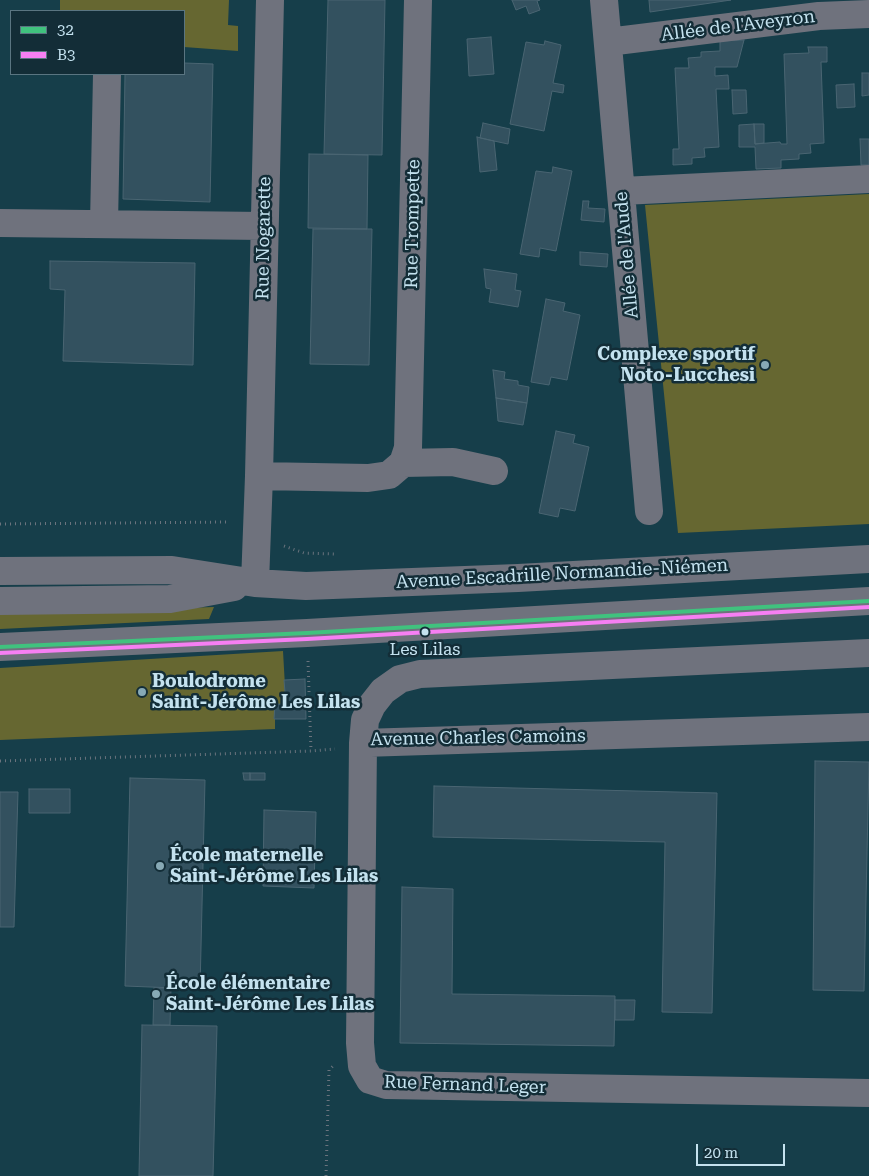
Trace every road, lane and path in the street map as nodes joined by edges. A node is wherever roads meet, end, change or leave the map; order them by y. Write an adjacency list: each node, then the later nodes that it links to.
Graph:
1 (270, 0): 11 (street, Rue Nogarette)
2 (418, 0): 12 (street, Rue Trompette)
3 (604, 0): 5 (street, Allée de l'Aude)
4 (869, 14): 5 (street, Allée de l'Aveyron)
5 (608, 42): 8 (street, Allée de l'Aude)
6 (107, 75): 10 (street)
7 (869, 179): 8 (street)
8 (622, 191): 15 (street, Allée de l'Aude)
9 (0, 224): 10 (street)
10 (104, 224): 11 (street)
11 (264, 226): 14 (street, Rue Nogarette)
12 (405, 456): 13 (street); 14 (street)
13 (494, 471)
14 (259, 476): 20 (street, Rue Nogarette)
15 (649, 511)
16 (231, 522): 17 (path)
17 (0, 524)
18 (869, 559): 20 (street, Avenue Escadrille Normandie-Niémen)
19 (0, 571): 20 (street, Avenue Escadrille Normandie-Niémen)
20 (255, 583): 21 (street, Avenue Escadrille Normandie-Niémen)
21 (0, 601)
22 (869, 602): 23 (street)
23 (0, 647)
24 (308, 653): 28 (path)
25 (869, 653): 27 (street, Avenue Charles Camoins)
26 (869, 727): 27 (street, Avenue Charles Camoins)
27 (363, 743): 28 (path); 31 (street, Rue Fernand Leger)
28 (312, 751): 29 (path)
29 (0, 761)
30 (329, 1070): 32 (path)
31 (869, 1093)
32 (326, 1176)

